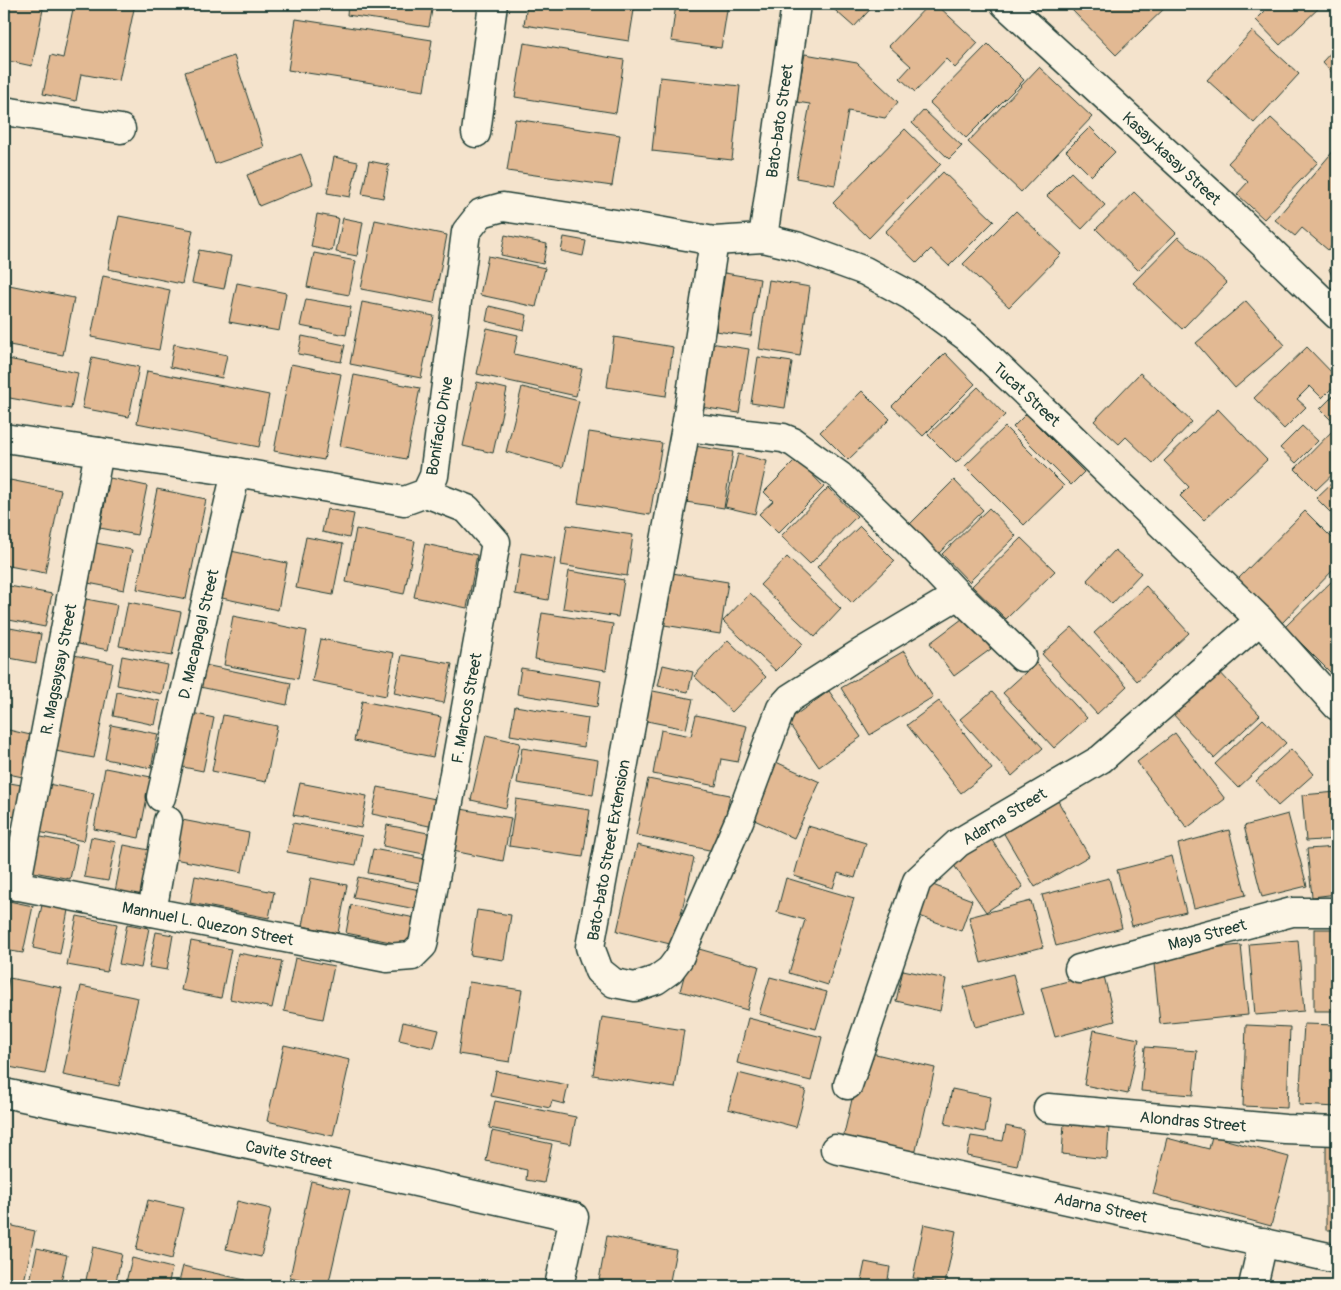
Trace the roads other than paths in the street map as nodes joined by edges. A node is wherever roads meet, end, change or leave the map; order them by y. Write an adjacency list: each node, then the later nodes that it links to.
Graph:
1 (493, 4): 6 (street)
2 (796, 4): 8 (street, Bato-bato Street)
3 (1005, 4): 10 (street, Kasay-kasay Street)
4 (4, 111): 5 (street)
5 (121, 129)
6 (476, 133)
7 (636, 227): 9 (street, Tucat Street); 15 (street, Bonifacio Drive)
8 (763, 238): 9 (street, Tucat Street); 17 (street, Tucat Street)
9 (714, 241): 11 (street, Bato-bato Street Extension)
10 (1337, 316)
11 (686, 427): 16 (street); 16 (street, Bato-bato Street Extension)
12 (4, 438): 13 (street, Bonifacio Drive)
13 (99, 452): 14 (street, Bonifacio Drive); 20 (street, R. Magsaysay Street)
14 (236, 472): 15 (street, Bonifacio Drive); 21 (street, D. Macapagal Street)
15 (426, 493): 23 (street, F. Marcos Street)
16 (958, 595): 18 (street)
17 (1260, 620): 19 (street, Tucat Street); 25 (street, Adarna Street)
18 (1022, 657)
19 (1337, 706)
20 (10, 885): 21 (street, Mannuel L. Quezon Street)
21 (152, 912): 23 (street, Mannuel L. Quezon Street)
22 (1337, 912): 24 (street, Maya Street)
23 (412, 956)
24 (1079, 969)
25 (848, 1085)
26 (4, 1093): 32 (street, Cavite Street)
27 (1048, 1108): 28 (street, Alondras Street)
28 (1337, 1130)
29 (835, 1149): 30 (street, Adarna Street)
30 (1263, 1242): 31 (street, Adarna Street); 33 (street)
31 (1337, 1259)
32 (559, 1286)
33 (1253, 1286)

